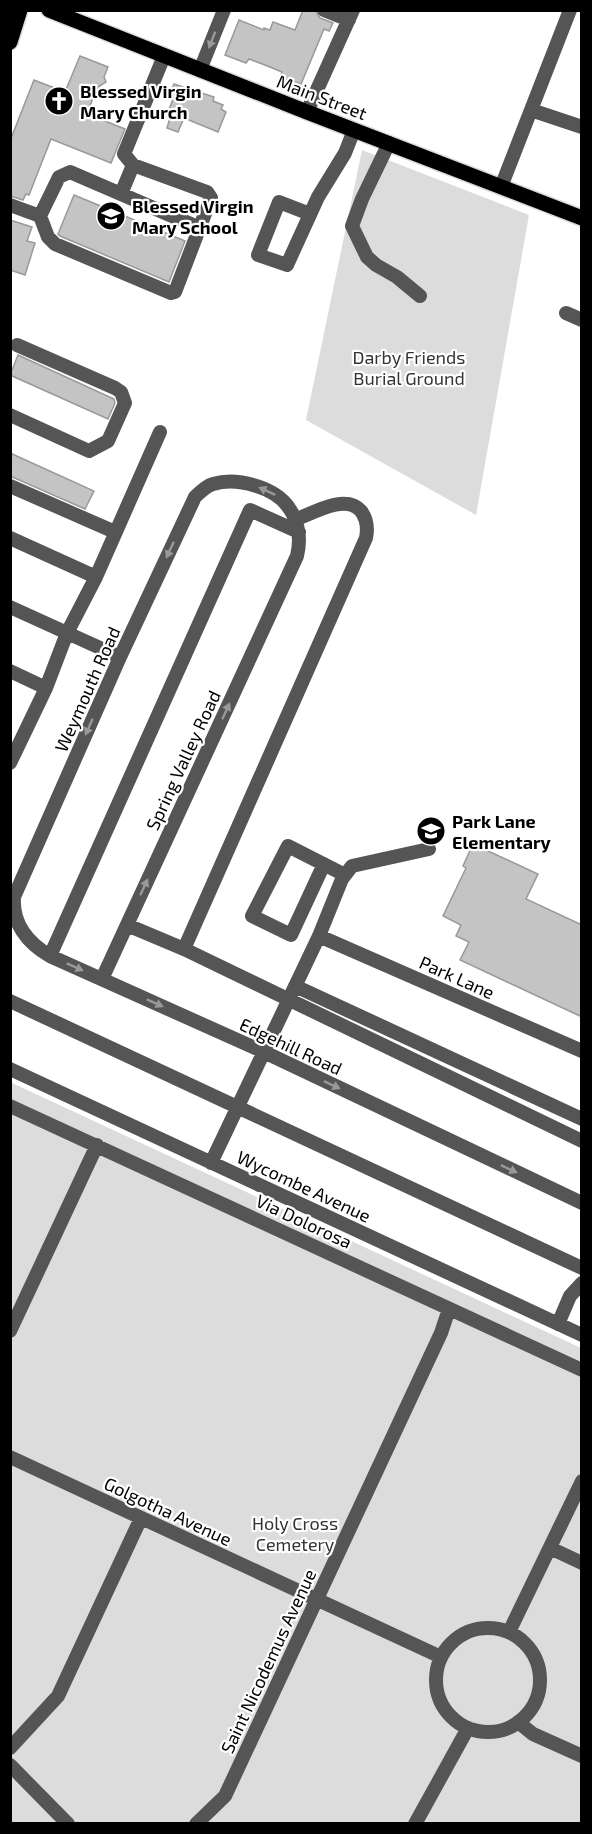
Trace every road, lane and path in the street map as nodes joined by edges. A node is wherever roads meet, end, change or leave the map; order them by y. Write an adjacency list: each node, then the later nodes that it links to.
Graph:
1 (20, 10): 7 (main road)
2 (49, 10): 8 (main road, Main Street)
3 (224, 10): 9 (street, one-way to 9)
4 (324, 10): 6 (street)
5 (570, 10): 10 (street)
6 (351, 15): 11 (street)
7 (10, 42)
8 (164, 56): 9 (main road, Main Street); 15 (street)
9 (200, 70): 11 (main road, Main Street)
10 (531, 110): 12 (street); 16 (street)
11 (307, 112): 13 (main road, Main Street)
12 (582, 127)
13 (354, 130): 14 (main road, Main Street); 19 (street)
14 (389, 143): 16 (main road, Main Street); 23 (street)
15 (133, 165): 17 (street); 22 (street)
16 (501, 187): 21 (main road, Main Street)
17 (121, 194): 20 (street); 22 (street)
18 (10, 205): 20 (street)
19 (310, 214): 19 (street)
20 (40, 216): 22 (street)
21 (582, 218)
22 (200, 228)
23 (420, 296)
24 (566, 313): 25 (street)
25 (582, 320)
26 (17, 345): 27 (street)
27 (10, 415)
28 (160, 432): 31 (street)
29 (10, 486): 31 (street)
30 (297, 526): 36 (street, Weymouth Road, one-way to 36); 46 (street, Spring Valley Road, one-way to 30); 48 (street); 49 (street)
31 (114, 532): 33 (street)
32 (10, 538): 33 (street)
33 (96, 577): 35 (street)
34 (10, 607): 35 (street)
35 (67, 633): 36 (street); 38 (street)
36 (120, 657): 43 (street, Weymouth Road, one-way to 43)
37 (10, 671): 38 (street)
38 (46, 688): 39 (street)
39 (10, 763)
40 (429, 849): 42 (street)
41 (324, 864): 42 (street); 44 (street); 44 (street)
42 (345, 875): 45 (street)
43 (14, 897): 49 (street, Edgehill Road)
44 (309, 898): 45 (street)
45 (330, 908): 47 (street)
46 (127, 925): 48 (street); 50 (street, Spring Valley Road)
47 (319, 936): 51 (street); 54 (street, Park Lane)
48 (184, 949): 52 (street)
49 (50, 956): 50 (street, Edgehill Road, one-way to 50)
50 (102, 979): 55 (street, Edgehill Road, one-way to 55)
51 (294, 986): 52 (street); 59 (street)
52 (287, 1000): 55 (street); 60 (street)
53 (10, 1001): 58 (street)
54 (582, 1051)
55 (264, 1052): 58 (street); 63 (street, Edgehill Road, one-way to 63)
56 (10, 1069): 62 (street, Wycombe Avenue)
57 (10, 1106): 61 (street, Via Dolorosa)
58 (237, 1106): 62 (street); 64 (street)
59 (582, 1119)
60 (582, 1141)
61 (97, 1146): 66 (street, Via Dolorosa); 68 (street)
62 (211, 1163): 67 (street, Wycombe Avenue)
63 (582, 1203)
64 (582, 1268)
65 (582, 1283): 67 (street)
66 (450, 1309): 70 (street, Via Dolorosa); 76 (street, Saint Nicodemus Avenue)
67 (558, 1324): 69 (street, Wycombe Avenue)
68 (10, 1331)
69 (582, 1335)
70 (582, 1370)
71 (10, 1458): 73 (street, Golgotha Avenue)
72 (582, 1481): 74 (street)
73 (141, 1518): 76 (street, Golgotha Avenue); 81 (street)
74 (550, 1548): 75 (street); 77 (street)
75 (582, 1563)
76 (316, 1599): 78 (street, Golgotha Avenue); 85 (street, Saint Nicodemus Avenue)
77 (509, 1632): 78 (street); 79 (street)
78 (441, 1657): 80 (street)
79 (518, 1722): 80 (street); 82 (street)
80 (468, 1728): 86 (street)
81 (10, 1748)
82 (582, 1756)
83 (10, 1765): 84 (street)
84 (68, 1824)
85 (196, 1824)
86 (414, 1824)

